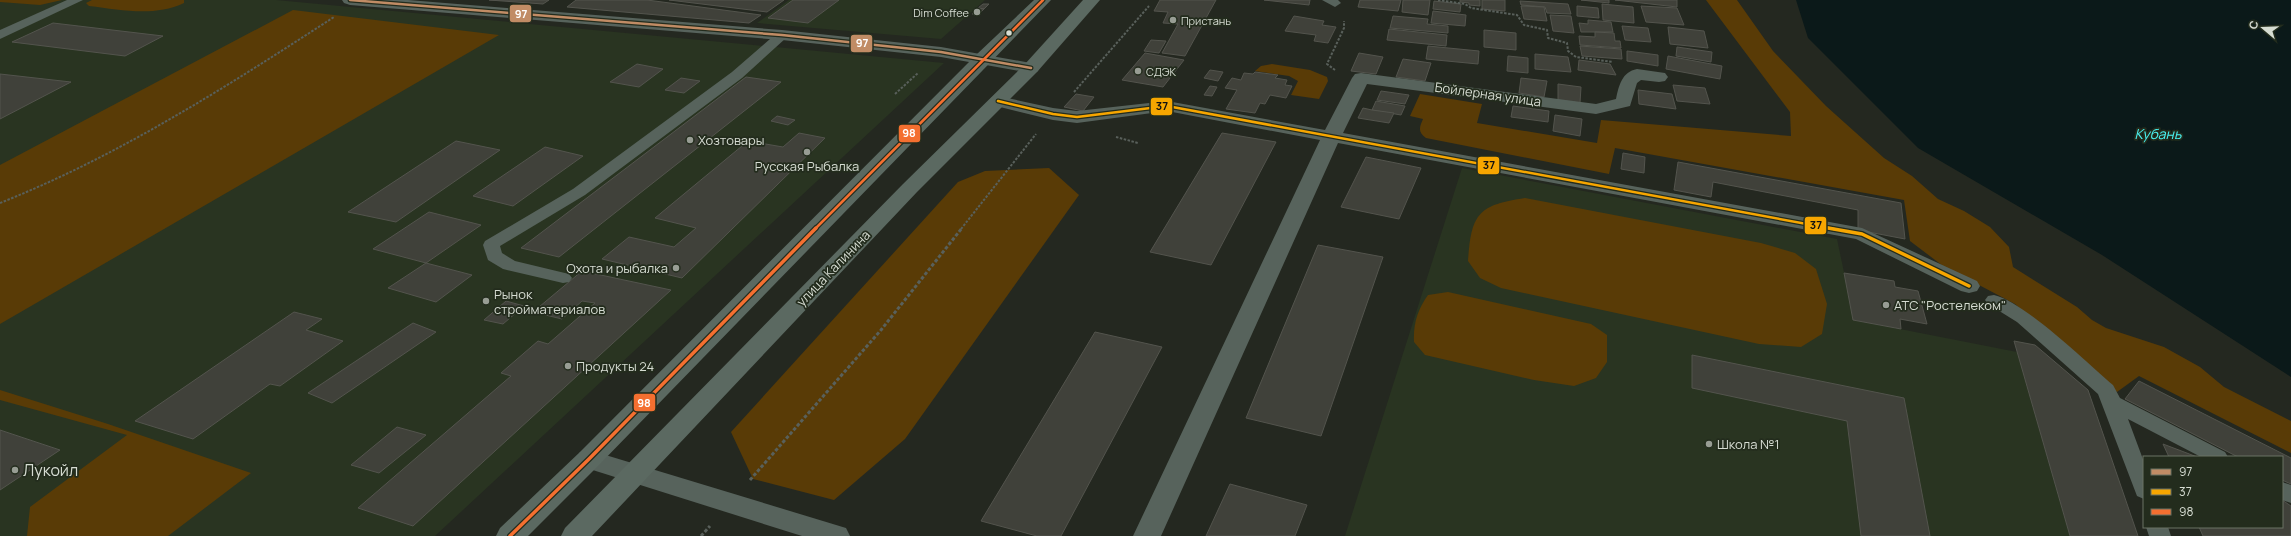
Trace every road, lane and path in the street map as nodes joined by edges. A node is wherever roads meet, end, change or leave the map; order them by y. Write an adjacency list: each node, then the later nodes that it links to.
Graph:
1 (77, 0): 8 (lane)
2 (355, 0): 9 (street); 18 (path)
3 (1043, 0): 10 (highway)
4 (1092, 0): 11 (highway, улица Калинина)
5 (1438, 0): 12 (path)
6 (1332, 1): 14 (path)
7 (1149, 6): 16 (path)
8 (0, 35)
9 (782, 36): 10 (street); 19 (lane)
10 (982, 59): 11 (street); 24 (highway)
11 (1031, 68): 15 (highway, улица Калинина)
12 (1637, 74): 13 (street); 14 (street, Бойлерная улица)
13 (1659, 77)
14 (1361, 78): 17 (street)
15 (998, 101): 16 (street); 25 (highway, улица Калинина)
16 (1053, 114): 17 (street); 27 (path)
17 (1332, 135): 20 (street); 32 (street)
18 (0, 203)
19 (563, 278)
20 (1968, 286)
21 (1994, 300): 22 (lane)
22 (2112, 402): 23 (lane); 26 (lane)
23 (2216, 456)
24 (589, 459): 25 (street); 28 (highway)
25 (635, 475): 27 (street); 29 (highway, улица Калинина)
26 (2143, 488)
27 (730, 503): 30 (path); 31 (street)
28 (510, 536)
29 (575, 536)
30 (701, 536)
31 (836, 536)
32 (1147, 536)

